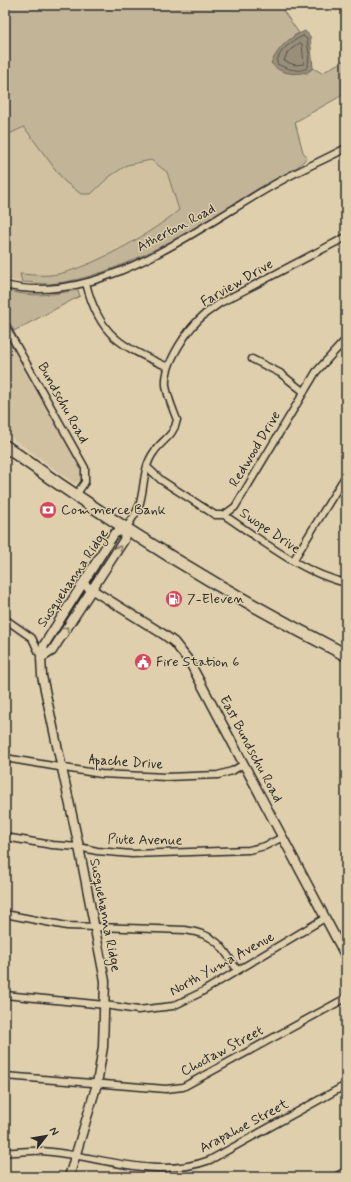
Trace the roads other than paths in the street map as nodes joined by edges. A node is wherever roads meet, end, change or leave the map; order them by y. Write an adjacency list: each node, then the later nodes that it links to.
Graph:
1 (346, 148): 3 (street, Atherton Road)
2 (346, 237): 8 (street, Farview Drive)
3 (86, 283): 4 (street, Atherton Road); 8 (street)
4 (5, 285)
5 (5, 325): 13 (street, Bundschu Road)
6 (346, 339): 9 (street, Redwood Drive)
7 (252, 359): 9 (street)
8 (168, 367): 11 (street, Farview Drive)
9 (304, 392): 14 (street, Redwood Drive)
10 (5, 446): 13 (highway)
11 (147, 466): 14 (street, Swope Drive); 15 (street, Farview Drive)
12 (346, 475): 17 (street)
13 (76, 495): 15 (highway)
14 (224, 515): 17 (street, Swope Drive)
15 (126, 528): 16 (street, Susquehanna Ridge); 18 (street, Susquehanna Ridge, one-way to 15); 23 (highway)
16 (98, 561): 18 (street); 20 (street, Susquehanna Ridge)
17 (293, 561): 19 (street, Swope Drive)
18 (107, 567): 21 (street, Susquehanna Ridge)
19 (346, 583)
20 (83, 584): 21 (street, East Bundschu Road); 24 (street, Susquehanna Ridge)
21 (92, 589): 24 (street, Susquehanna Ridge, one-way to 21); 26 (street, East Bundschu Road)
22 (5, 619): 24 (street)
23 (346, 655)
24 (41, 658): 27 (street, Susquehanna Ridge)
25 (5, 758): 27 (street, Apache Drive)
26 (244, 764): 27 (street, Apache Drive); 29 (street, East Bundschu Road)
27 (62, 768): 30 (street, Susquehanna Ridge)
28 (5, 837): 30 (street, Piute Avenue)
29 (283, 837): 30 (street, Piute Avenue); 32 (street, East Bundschu Road)
30 (79, 847): 33 (street, Susquehanna Ridge)
31 (5, 914): 33 (street)
32 (325, 918): 34 (street, East Bundschu Road); 35 (street, North Yuma Avenue)
33 (95, 927): 35 (street); 38 (street, Susquehanna Ridge)
34 (346, 957)
35 (237, 970): 38 (street, North Yuma Avenue)
36 (5, 996): 38 (street, North Yuma Avenue)
37 (346, 998): 40 (street, Choctaw Street)
38 (105, 1005): 40 (street, Susquehanna Ridge)
39 (5, 1076): 40 (street, Choctaw Street)
40 (97, 1084): 43 (street, Susquehanna Ridge)
41 (346, 1085): 43 (street, Arapahoe Street)
42 (5, 1152): 43 (street, Arapahoe Street)
43 (74, 1156): 45 (street, Susquehanna Ridge)
44 (346, 1171): 46 (street)
45 (69, 1177)
46 (335, 1177)

